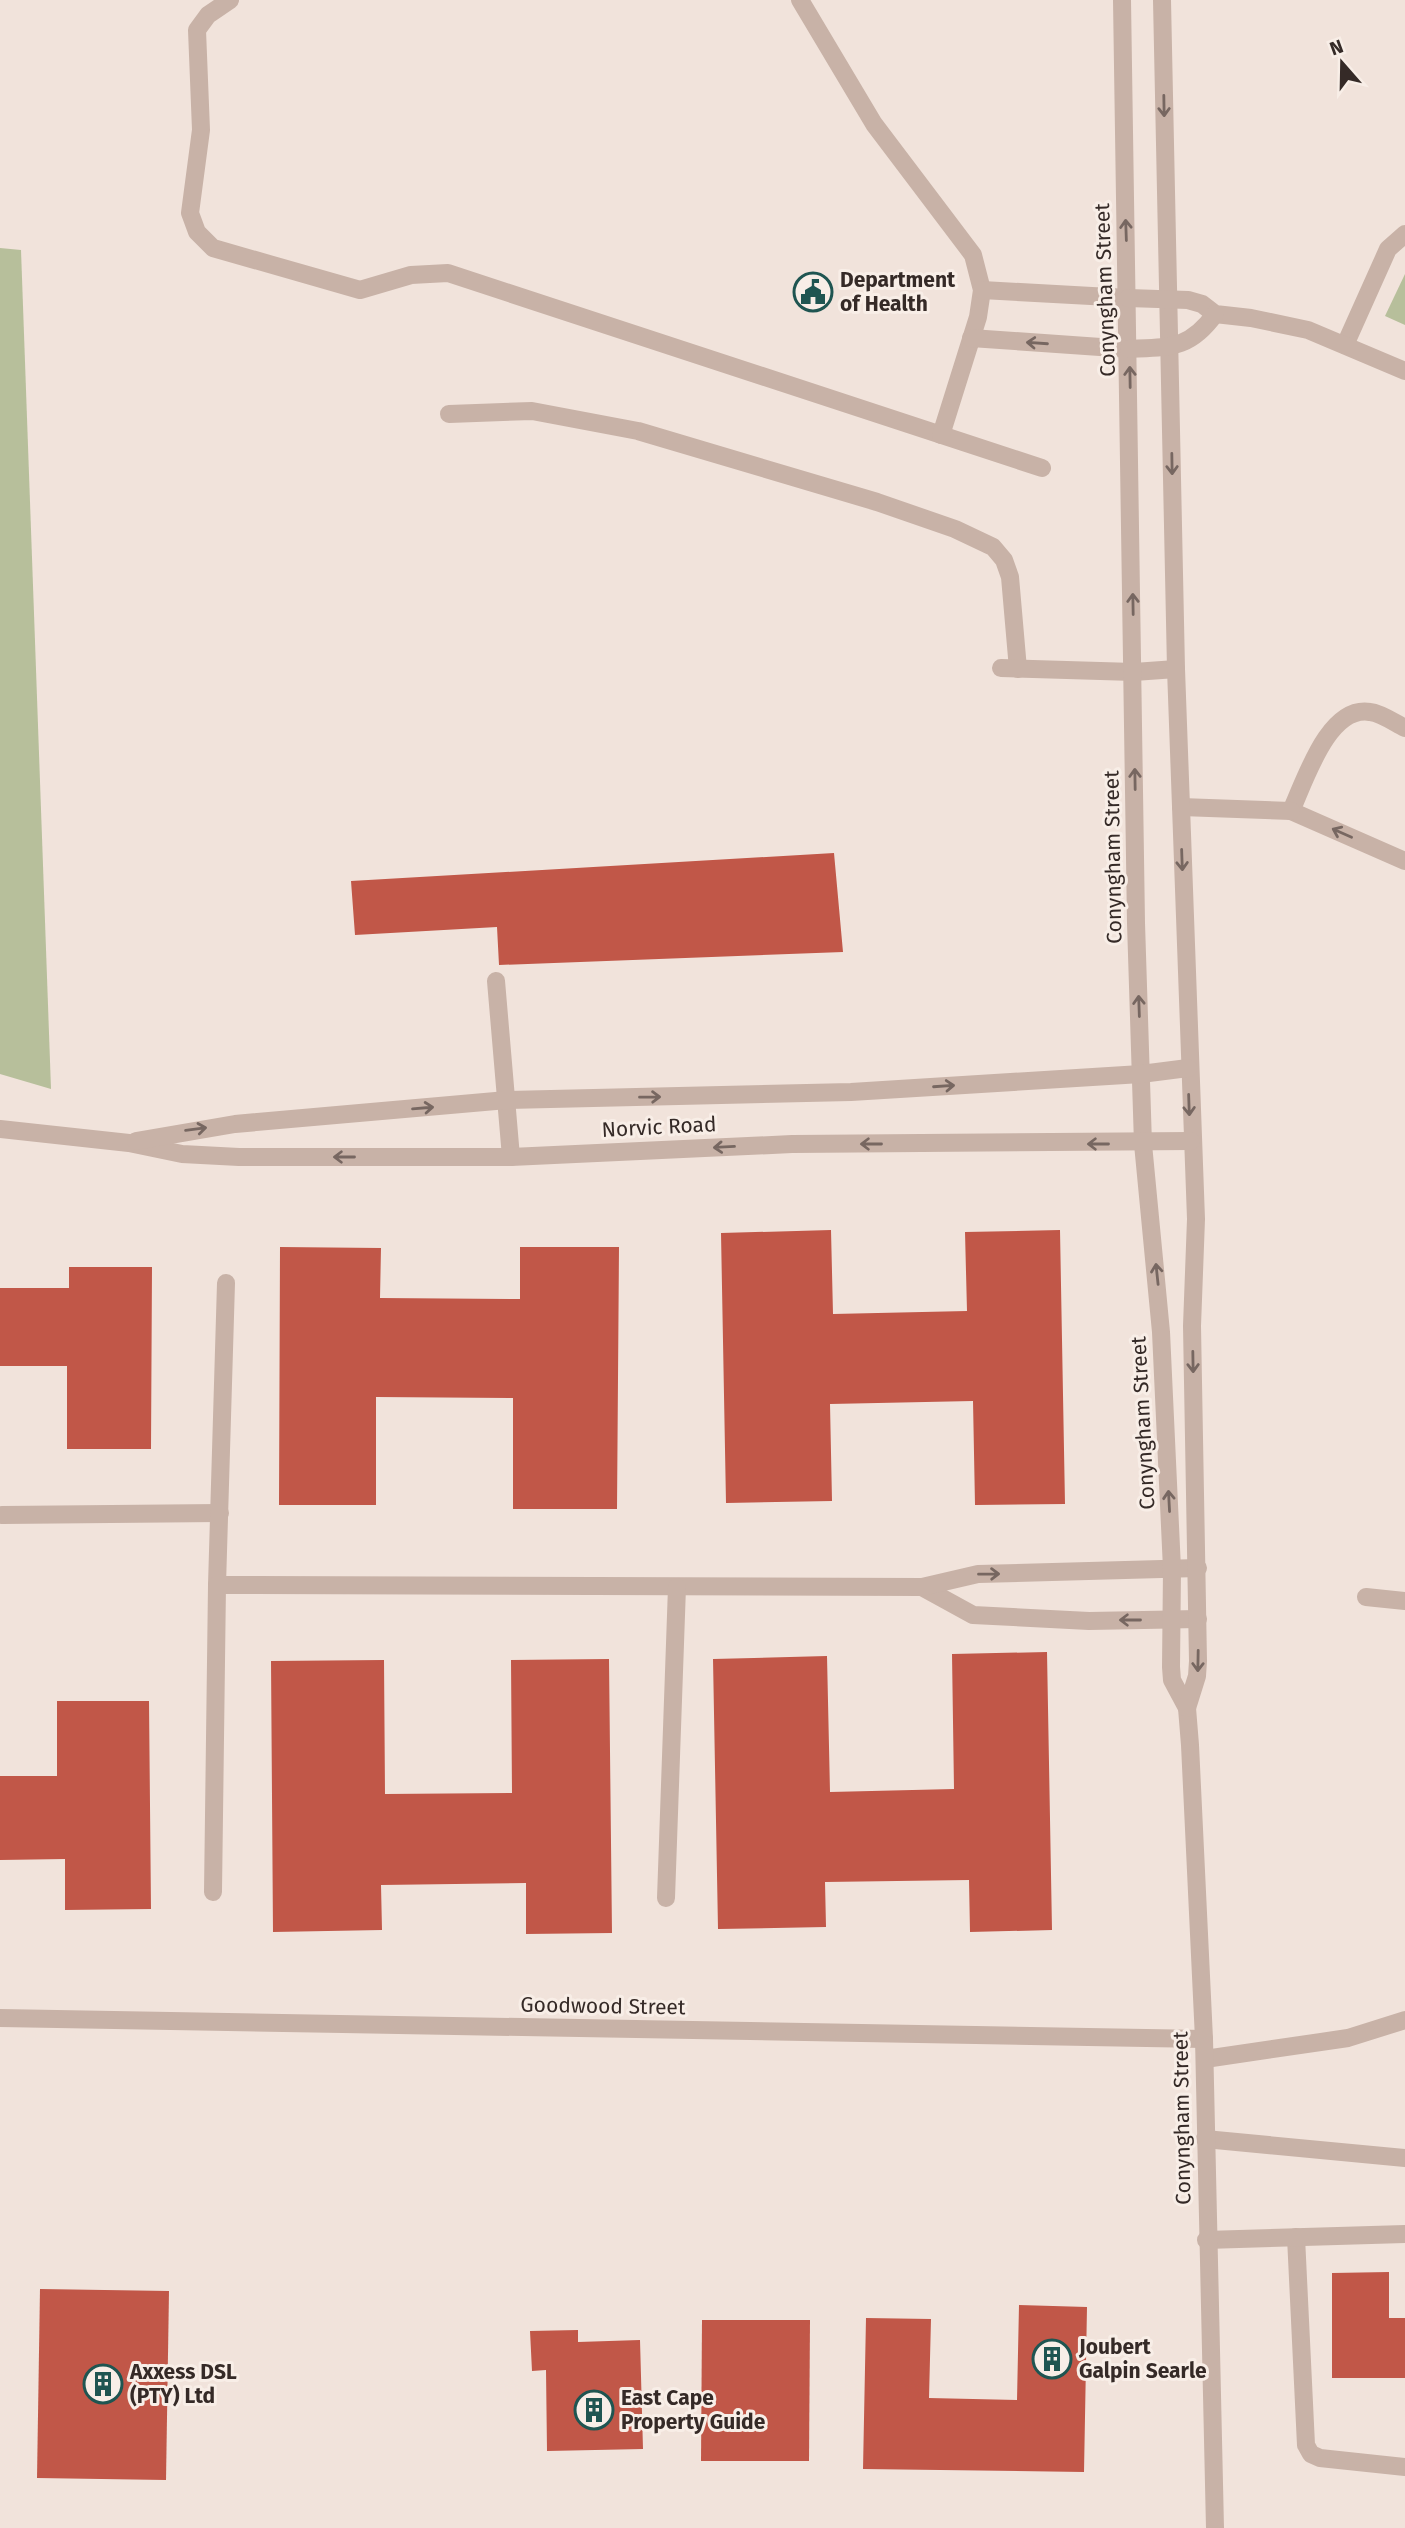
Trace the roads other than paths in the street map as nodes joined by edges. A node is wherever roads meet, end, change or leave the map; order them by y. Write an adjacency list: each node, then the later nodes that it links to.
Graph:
1 (230, 0): 16 (street)
2 (800, 0): 6 (street)
3 (1122, 0): 7 (street, Conyngham Street, one-way to 3)
4 (1162, 0): 8 (street, Conyngham Street, one-way to 8)
5 (1405, 234): 11 (street)
6 (982, 290): 7 (street); 10 (street)
7 (1128, 298): 8 (street); 13 (street, Conyngham Street)
8 (1168, 298): 9 (street); 12 (street, Conyngham Street)
9 (1215, 314): 11 (street); 12 (street)
10 (971, 338): 13 (street, one-way to 10); 16 (street)
11 (1345, 345): 14 (street)
12 (1169, 347): 13 (street); 18 (street, Conyngham Street, one-way to 18)
13 (1129, 349): 19 (street, Conyngham Street, one-way to 13)
14 (1405, 371)
15 (449, 414): 19 (street)
16 (941, 435): 17 (street)
17 (1042, 468)
18 (1176, 669): 19 (street); 21 (street, Conyngham Street)
19 (1134, 672): 26 (street, Conyngham Street, one-way to 19)
20 (1405, 728): 22 (street)
21 (1181, 807): 22 (street); 25 (street, Conyngham Street, one-way to 25)
22 (1291, 811): 23 (street, one-way to 22)
23 (1405, 861)
24 (496, 981): 27 (street)
25 (1188, 1068): 26 (street, Norvic Road); 29 (street, Conyngham Street, one-way to 29)
26 (1141, 1074): 27 (street, Norvic Road, one-way to 26); 31 (street, Conyngham Street)
27 (507, 1100): 30 (street, Norvic Road, one-way to 27); 32 (street)
28 (0, 1129): 30 (street, Norvic Road)
29 (1191, 1141): 31 (street, Norvic Road); 36 (street, Conyngham Street, one-way to 36)
30 (129, 1143): 32 (street, Norvic Road, one-way to 30)
31 (1143, 1144): 32 (street, Norvic Road, one-way to 32); 37 (street, Conyngham Street, one-way to 31)
32 (511, 1157)
33 (226, 1283): 34 (street)
34 (219, 1513): 35 (street); 38 (street)
35 (2, 1515)
36 (1198, 1568): 37 (street); 43 (street, Conyngham Street)
37 (1172, 1569): 40 (street, one-way to 37); 44 (street, Conyngham Street)
38 (217, 1585): 39 (street); 46 (street)
39 (677, 1587): 40 (street); 47 (street)
40 (922, 1587): 44 (street, one-way to 40)
41 (1366, 1597): 42 (street)
42 (1405, 1601)
43 (1198, 1619): 44 (street); 45 (street, Conyngham Street, one-way to 45)
44 (1172, 1621): 45 (street, Conyngham Street)
45 (1187, 1708): 50 (street, Conyngham Street)
46 (213, 1892)
47 (666, 1898)
48 (0, 2018): 50 (street, Goodwood Street)
49 (1405, 2020): 51 (street)
50 (1205, 2039): 51 (street, Conyngham Street)
51 (1205, 2059): 52 (street, Conyngham Street)
52 (1205, 2139): 53 (street); 56 (street, Conyngham Street)
53 (1405, 2158)
54 (1405, 2234): 55 (street)
55 (1296, 2237): 56 (street); 57 (street)
56 (1206, 2240): 58 (street, Conyngham Street)
57 (1405, 2467)
58 (1215, 2528)

